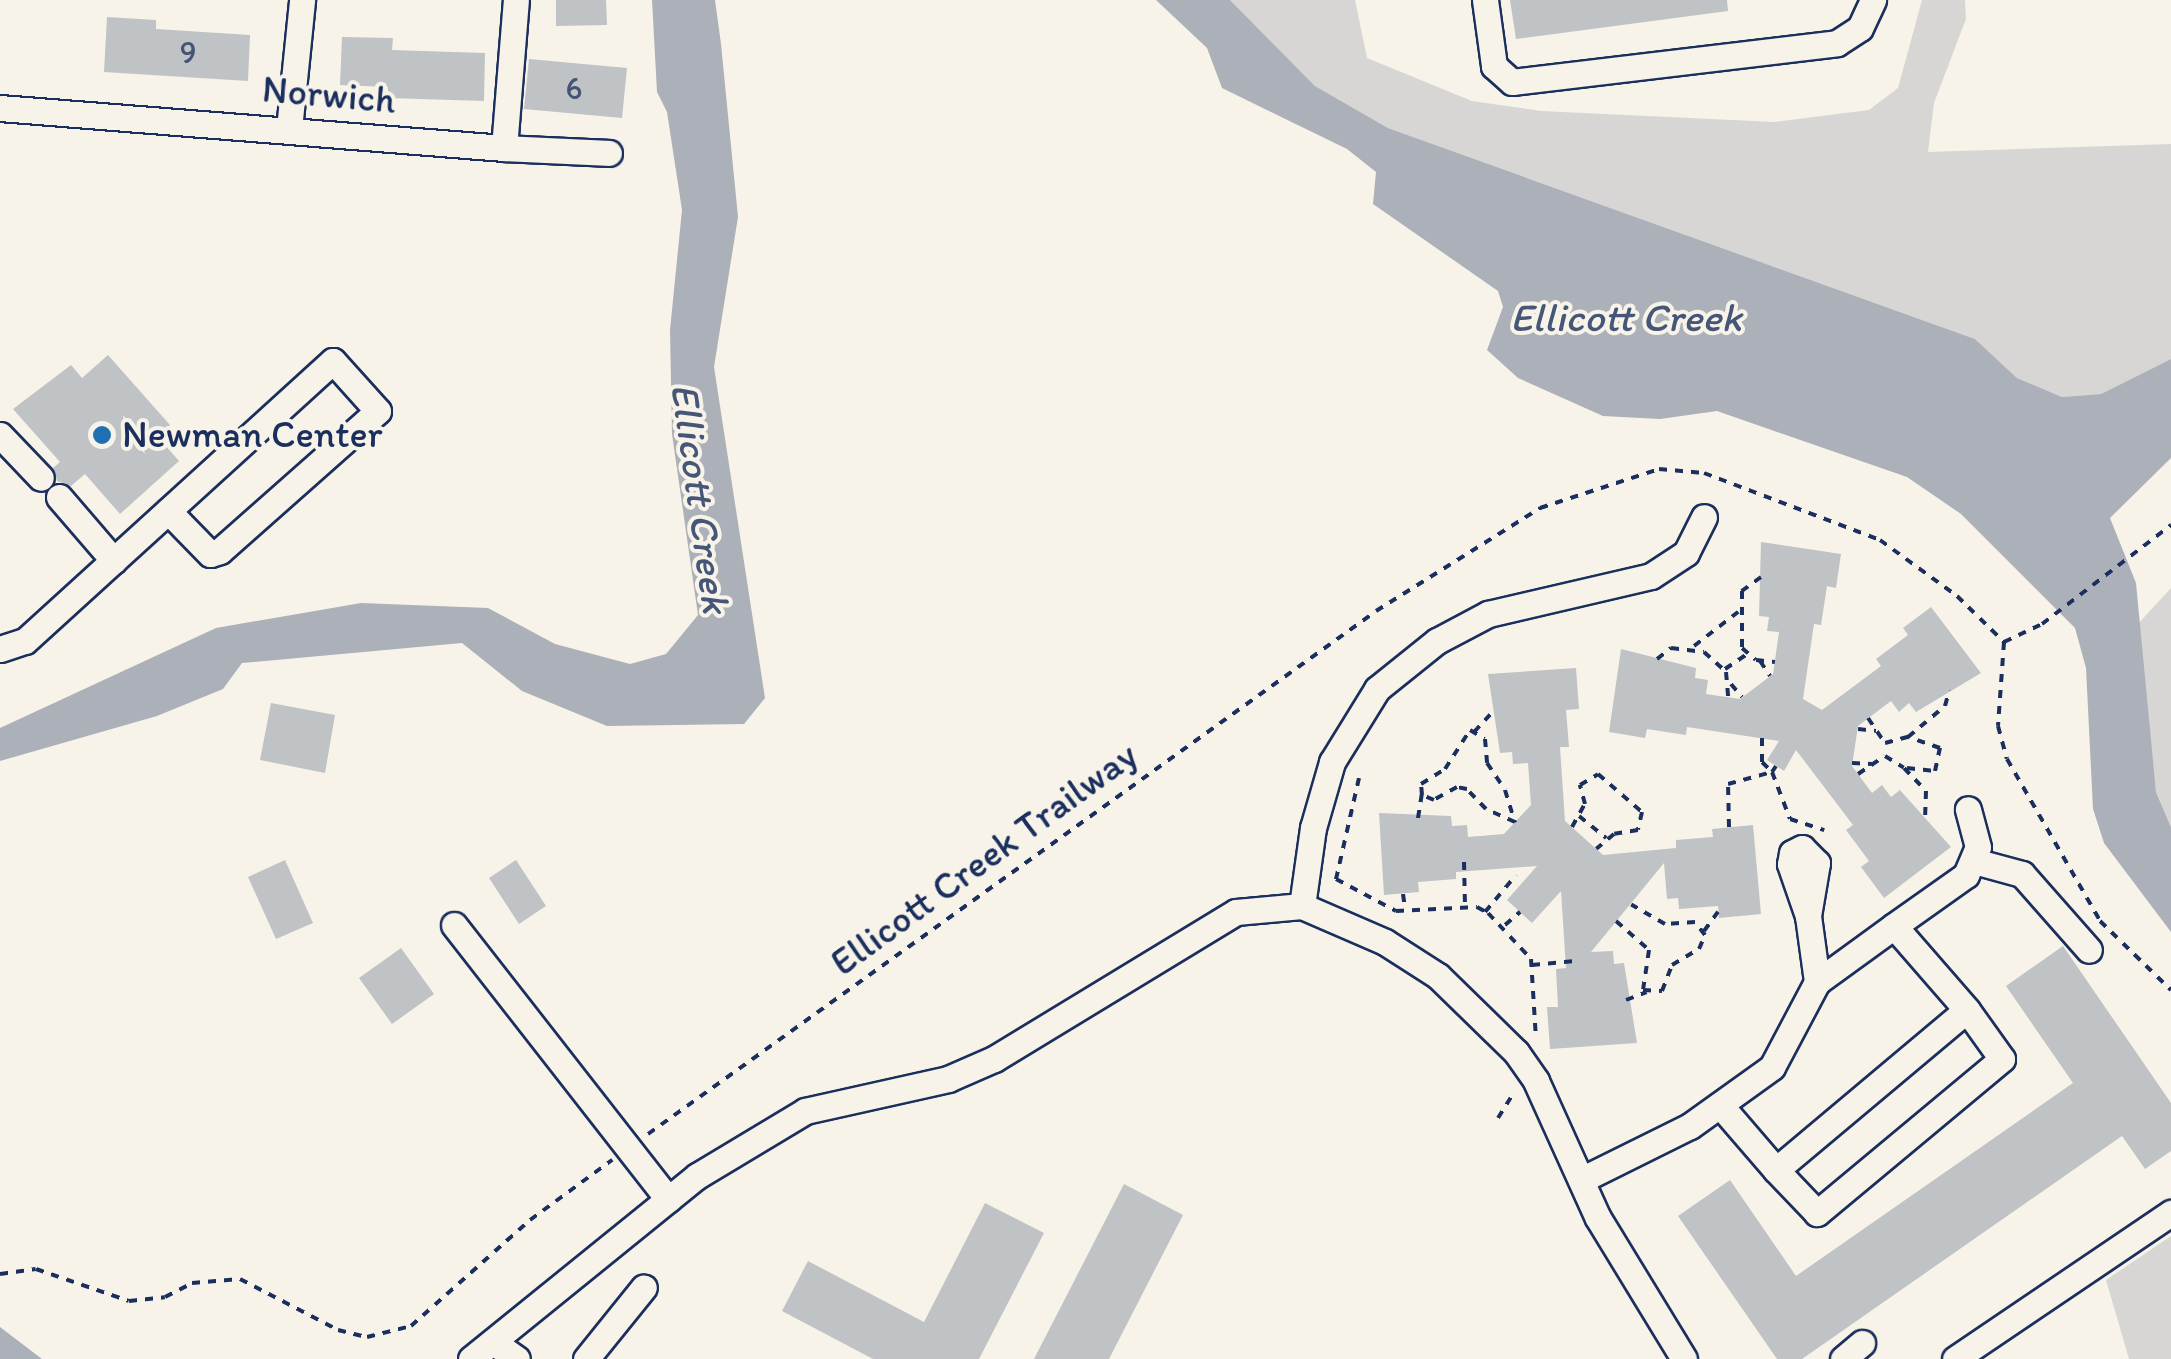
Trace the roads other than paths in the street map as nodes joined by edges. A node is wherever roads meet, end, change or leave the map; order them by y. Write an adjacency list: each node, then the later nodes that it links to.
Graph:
1 (302, 0): 6 (street)
2 (516, 0): 7 (street)
3 (1485, 0): 4 (street)
4 (1872, 0)
5 (0, 108): 6 (street, Norwich)
6 (288, 129): 7 (street, Norwich)
7 (504, 148): 8 (street, Norwich)
8 (609, 153)
9 (0, 435): 12 (street)
10 (168, 512): 10 (street); 12 (street)
11 (1704, 517): 16 (street)
12 (114, 560): 13 (street)
13 (0, 650)
14 (1968, 809): 15 (street)
15 (1974, 862): 19 (street); 20 (street)
16 (1302, 906): 25 (street); 26 (street)
17 (1808, 916): 21 (street)
18 (454, 925): 26 (street)
19 (1894, 926): 21 (street); 22 (street)
20 (2089, 950)
21 (1816, 982): 23 (street)
22 (1967, 1010): 24 (street); 24 (street)
23 (1720, 1104): 24 (street); 25 (street)
24 (1776, 1170)
25 (1583, 1179): 33 (street)
26 (668, 1199): 29 (street)
27 (2171, 1214): 34 (street)
28 (644, 1287): 32 (street)
29 (493, 1342): 30 (street); 31 (street)
30 (472, 1359)
31 (517, 1359)
32 (586, 1359)
33 (1684, 1359)
34 (1955, 1359)

